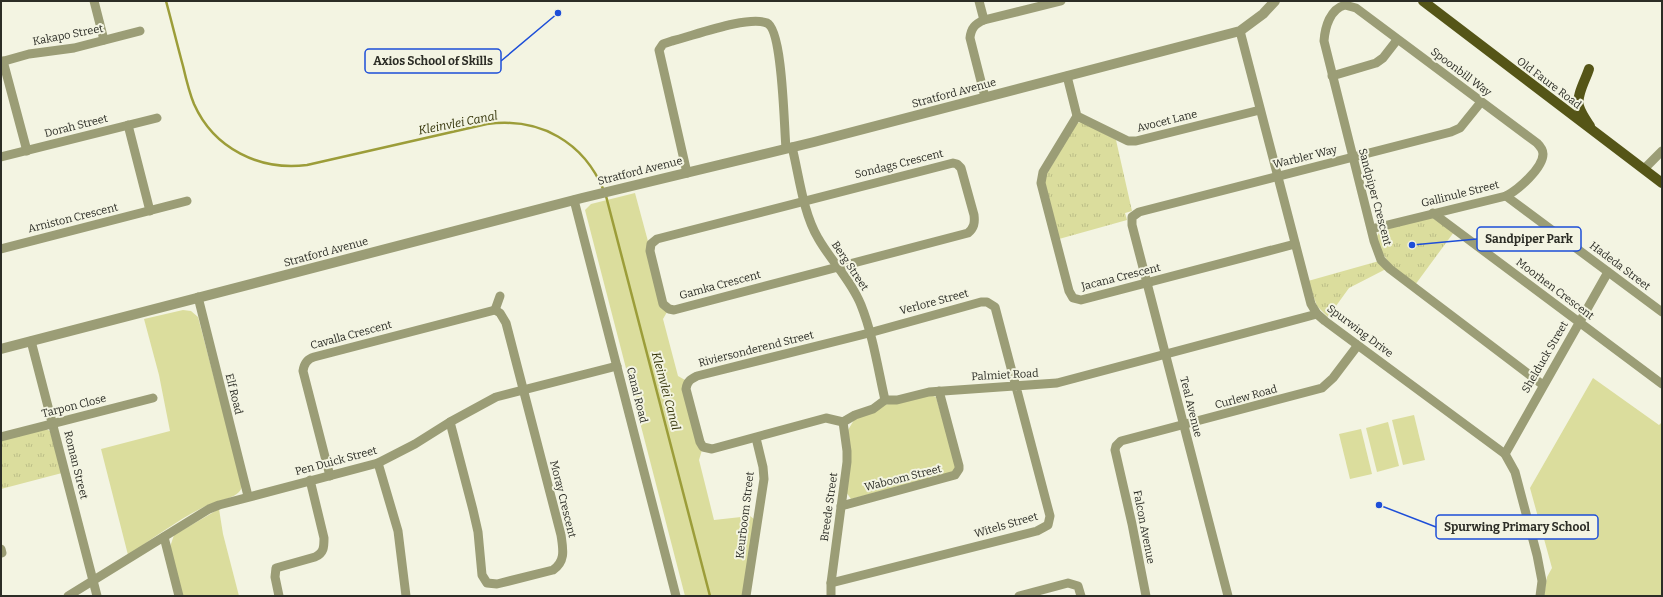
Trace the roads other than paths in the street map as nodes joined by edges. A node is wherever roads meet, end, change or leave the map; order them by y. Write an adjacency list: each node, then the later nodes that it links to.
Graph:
1 (94, 1): 11 (street)
2 (979, 1): 8 (street)
3 (1061, 1): 6 (street)
4 (1276, 1): 10 (street, Stratford Avenue)
5 (1423, 1): 23 (main road, Old Faure Road)
6 (1029, 5): 8 (street)
7 (1356, 8): 12 (street, Spoonbill Way); 16 (street, Sandpiper Crescent)
8 (984, 20): 17 (street)
9 (140, 31): 11 (street, Kakapo Street)
10 (1240, 31): 15 (street, Stratford Avenue); 19 (street, Spurwing Drive)
11 (104, 40): 13 (street, Kakapo Street)
12 (1397, 40): 16 (street); 18 (street, Spoonbill Way)
13 (2, 61): 25 (street)
14 (1589, 69): 23 (main road)
15 (1066, 76): 17 (street, Stratford Avenue); 20 (street)
16 (1332, 76): 28 (street, Sandpiper Crescent)
17 (985, 98): 24 (street, Stratford Avenue)
18 (1481, 102): 28 (street, Warbler Way); 29 (street, Spoonbill Way)
19 (1260, 110): 20 (street, Avocet Lane); 32 (street, Spurwing Drive)
20 (1077, 116): 46 (street, Jacana Crescent)
21 (156, 118): 22 (street, Dorah Street)
22 (128, 125): 25 (street, Dorah Street); 38 (street)
23 (1594, 132): 30 (main road, Old Faure Road)
24 (789, 148): 31 (street, Stratford Avenue); 31 (street, Berg Street); 37 (street, Berg Street)
25 (27, 151): 27 (street, Dorah Street)
26 (1662, 151): 30 (street)
27 (1, 157)
28 (1353, 158): 32 (street, Warbler Way); 41 (street, Sandpiper Crescent)
29 (1541, 160): 34 (street, Gallinule Street)
30 (1644, 169): 33 (main road, Old Faure Road)
31 (687, 172): 35 (street, Stratford Avenue)
32 (1277, 176): 40 (street, Warbler Way); 42 (street, Spurwing Drive)
33 (1662, 183)
34 (1506, 196): 39 (street, Gallinule Street); 45 (street, Hadeda Street)
35 (574, 200): 48 (street, Stratford Avenue); 58 (street, Canal Road)
36 (187, 201): 38 (street, Arniston Crescent)
37 (805, 201): 44 (street, Berg Street); 44 (street, Sondags Crescent); 44 (street, Gamka Crescent)
38 (150, 211): 43 (street, Arniston Crescent)
39 (1434, 213): 41 (street, Gallinule Street); 52 (street, Moorhen Crescent)
40 (1132, 224): 46 (street, Teal Avenue)
41 (1371, 228): 60 (street, Sandpiper Crescent)
42 (1295, 244): 46 (street, Jacana Crescent); 51 (street, Spurwing Drive)
43 (1, 249)
44 (836, 267): 53 (street, Berg Street)
45 (1608, 272): 50 (street, Hadeda Street); 52 (street, Shelduck Street)
46 (1147, 284): 57 (street, Teal Avenue)
47 (500, 296): 49 (street)
48 (198, 298): 54 (street, Stratford Avenue); 77 (street, Elf Road)
49 (495, 310): 62 (street); 75 (street, Cavalla Crescent)
50 (1662, 312)
51 (1317, 314): 55 (street, Spurwing Drive); 57 (street, Palmiet Road)
52 (1579, 322): 59 (street, Moorhen Crescent); 60 (street, Shelduck Street)
53 (869, 333): 61 (street, Verlore Street); 65 (street, Berg Street); 71 (street, Riviersonderend Street)
54 (31, 341): 56 (street, Stratford Avenue); 68 (street, Roman Street)
55 (1358, 345): 69 (street, Curlew Road); 72 (street, Spurwing Drive)
56 (1, 349)
57 (1166, 355): 61 (street, Palmiet Road); 69 (street, Teal Avenue)
58 (617, 366): 62 (street, Pen Duick Street); 87 (street, Canal Road)
59 (1662, 384)
60 (1543, 385): 72 (street, Shelduck Street)
61 (1016, 386): 63 (street, Palmiet Road); 81 (street, Witels Street)
62 (522, 389): 66 (street, Pen Duick Street); 66 (street, Moray Crescent)
63 (940, 391): 65 (street, Palmiet Road); 78 (street, Waboom Street)
64 (153, 398): 68 (street, Tarpon Close)
65 (885, 400): 67 (street, Palmiet Road)
66 (450, 422): 74 (street, Pen Duick Street)
67 (843, 422): 71 (street); 78 (street, Breede Street)
68 (53, 423): 70 (street, Tarpon Close); 80 (street, Roman Street)
69 (1183, 425): 73 (street, Curlew Road); 93 (street, Teal Avenue)
70 (1, 437)
71 (756, 438): 88 (street, Keurboom Street)
72 (1505, 454): 94 (street, Spurwing Drive)
73 (1117, 462): 92 (street, Falcon Avenue)
74 (378, 463): 75 (street, Pen Duick Street); 86 (street)
75 (330, 476): 76 (street, Pen Duick Street)
76 (310, 480): 77 (street, Pen Duick Street); 85 (street)
77 (248, 496): 79 (street, Pen Duick Street)
78 (841, 506): 81 (street, Breede Street)
79 (164, 537): 80 (street, Pen Duick Street); 84 (street)
80 (93, 581): 82 (street, Pen Duick Street); 83 (street, Roman Street)
81 (831, 583): 89 (street, Breede Street)
82 (68, 596)
83 (97, 596)
84 (179, 596)
85 (279, 596)
86 (406, 596)
87 (676, 596)
88 (746, 596)
89 (831, 596)
90 (1019, 596): 91 (street)
91 (1081, 596)
92 (1146, 596)
93 (1228, 596)
94 (1540, 596)

